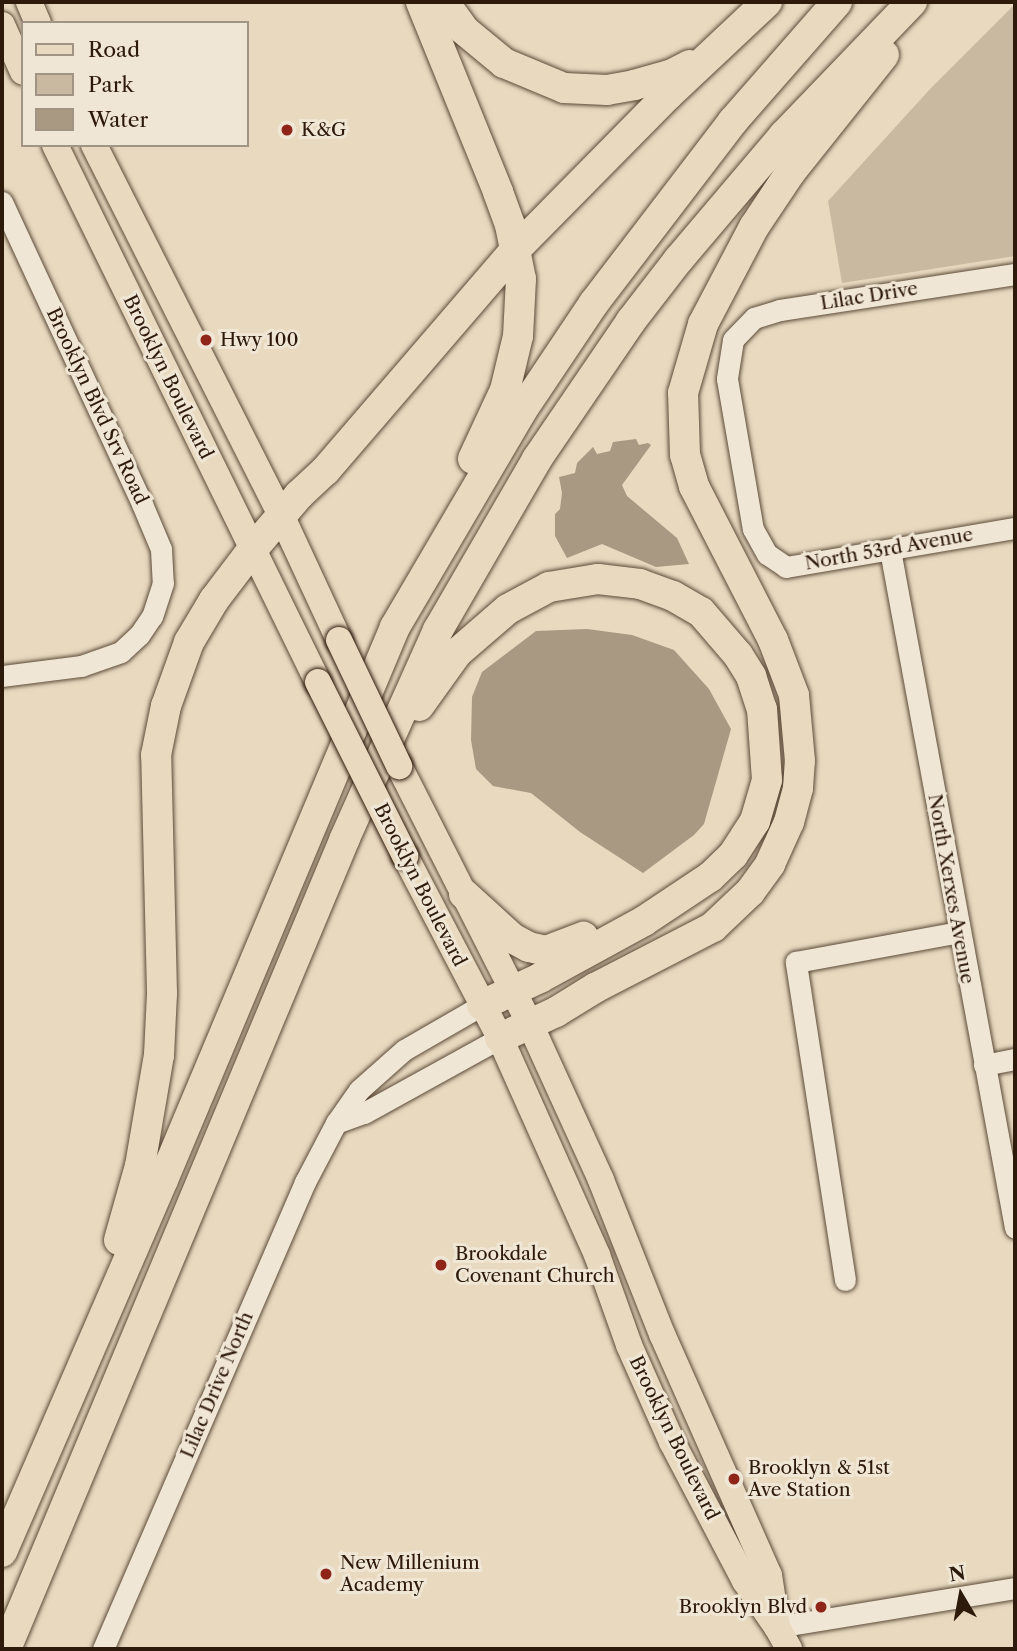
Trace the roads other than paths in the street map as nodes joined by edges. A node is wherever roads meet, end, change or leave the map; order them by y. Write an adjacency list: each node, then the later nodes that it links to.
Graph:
1 (29, 2): 8 (main road)
2 (421, 2): 15 (highway)
3 (444, 2): 10 (highway)
4 (767, 2): 10 (highway)
5 (838, 2): 22 (highway)
6 (912, 2): 24 (highway)
7 (927, 2): 30 (highway)
8 (37, 21)
9 (2, 25): 11 (main road)
10 (718, 48): 15 (highway)
11 (21, 68)
12 (56, 147): 19 (main road, Brooklyn Boulevard)
13 (95, 147): 17 (main road, Brooklyn Boulevard)
14 (2, 202): 23 (street, Brooklyn Blvd Srv Road)
15 (514, 251): 17 (highway); 22 (highway)
16 (1015, 274): 21 (street, Lilac Drive)
17 (282, 517): 19 (highway); 26 (main road, Brooklyn Boulevard, bridge)
18 (1015, 528): 20 (street, North 53rd Avenue)
19 (252, 550): 29 (main road, Brooklyn Boulevard, bridge); 37 (highway)
20 (890, 550): 21 (street, North 53rd Avenue); 27 (street, North Xerxes Avenue)
21 (767, 554)
22 (395, 627): 37 (highway)
23 (2, 676)
24 (345, 838): 25 (highway); 41 (highway)
25 (710, 877): 26 (highway); 28 (highway)
26 (464, 894): 28 (main road, Brooklyn Boulevard)
27 (959, 932): 33 (street, North Xerxes Avenue); 36 (street)
28 (514, 990): 29 (highway); 30 (main road, Brooklyn Boulevard)
29 (482, 1005): 31 (main road, Brooklyn Boulevard); 34 (street, Lilac Drive North)
30 (530, 1024): 31 (highway); 40 (main road, Brooklyn Boulevard)
31 (500, 1038): 34 (street); 40 (main road, Brooklyn Boulevard)
32 (1015, 1059): 33 (street)
33 (984, 1065): 35 (street, North Xerxes Avenue)
34 (336, 1123): 42 (street, Lilac Drive North)
35 (1015, 1228)
36 (845, 1280)
37 (78, 1373): 38 (highway)
38 (2, 1552)
39 (1015, 1588): 40 (street)
40 (783, 1638)
41 (6, 1649)
42 (103, 1649)

